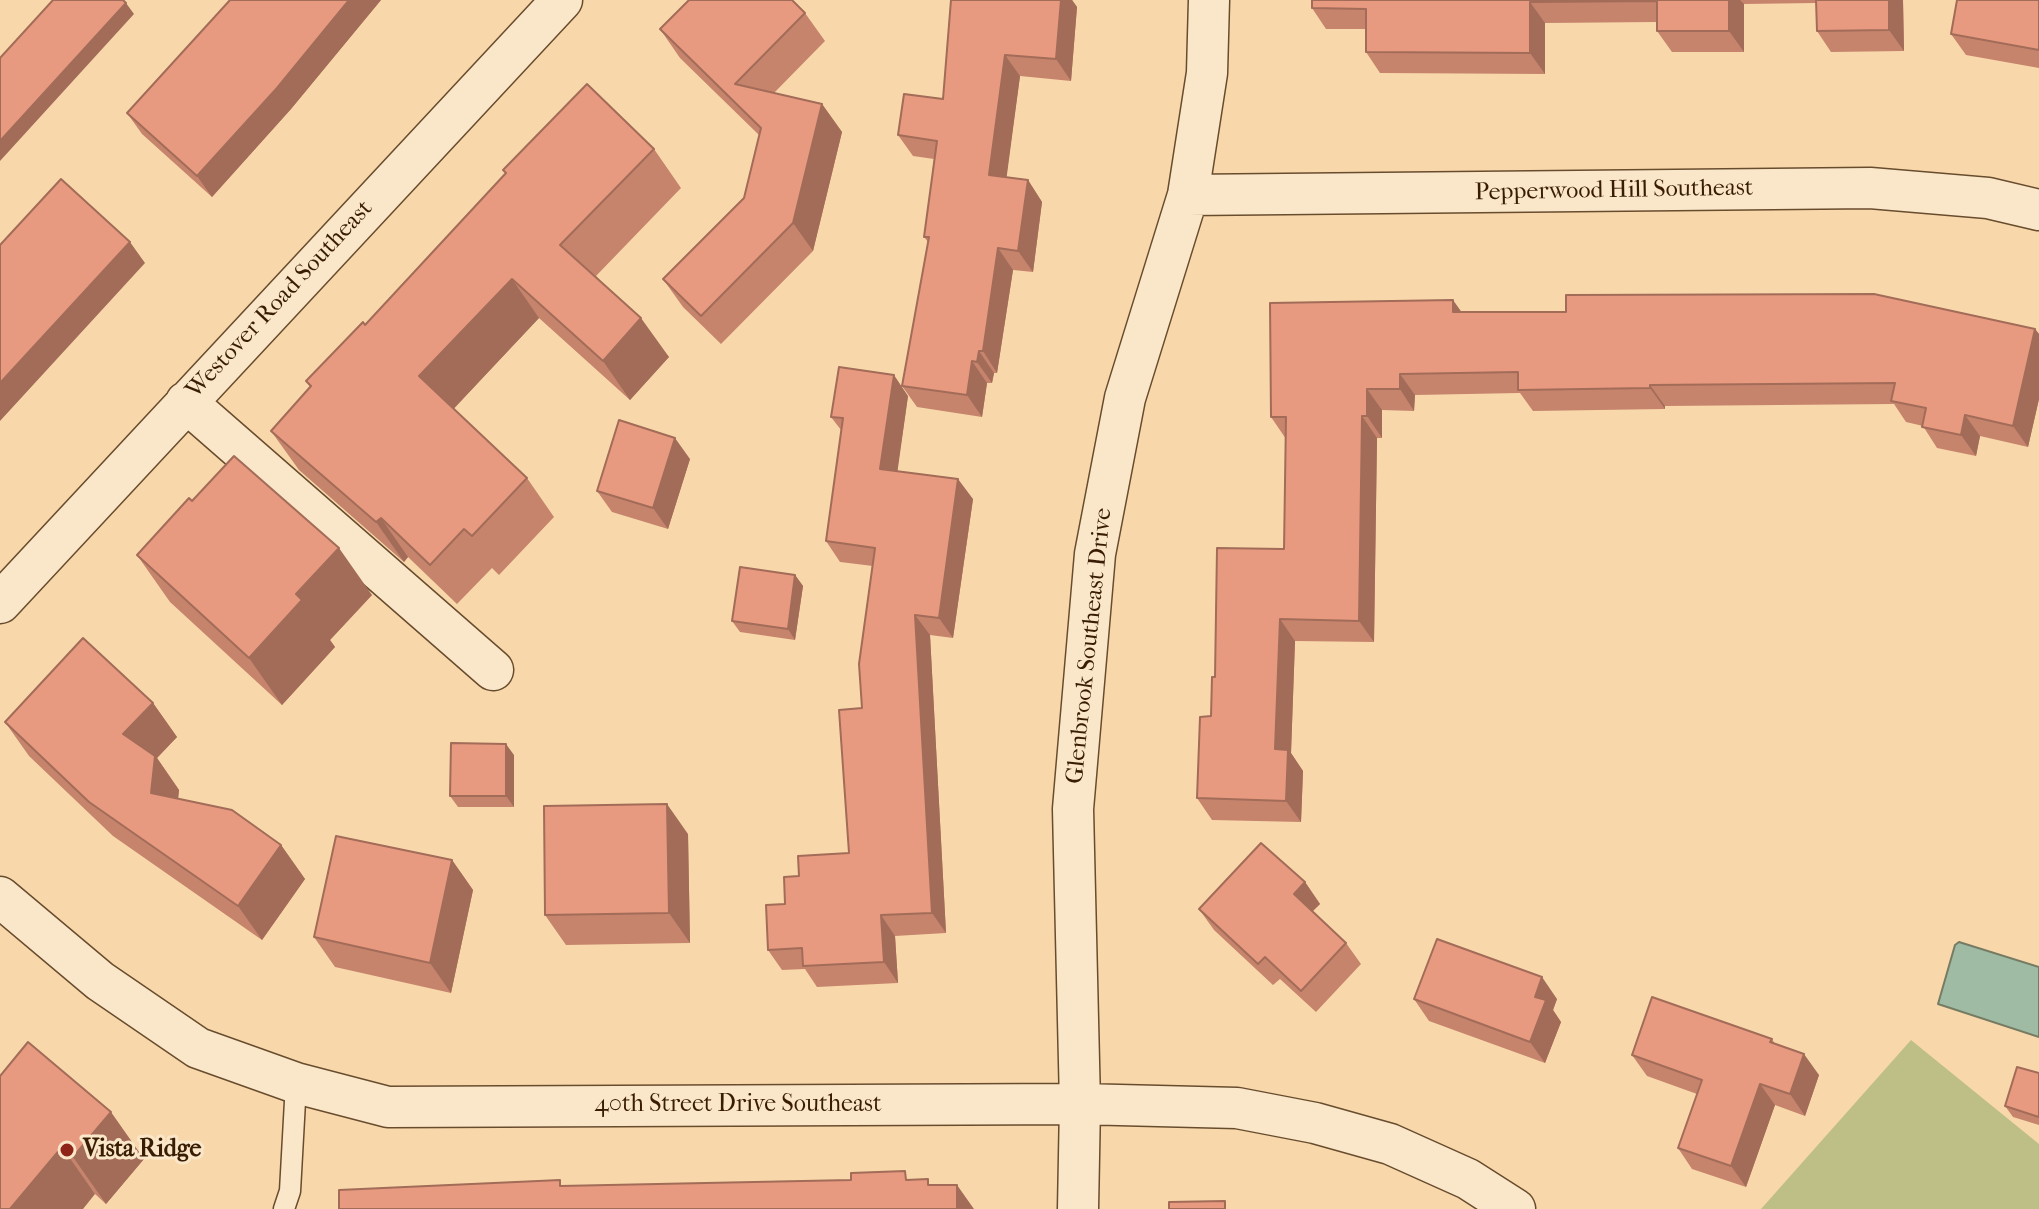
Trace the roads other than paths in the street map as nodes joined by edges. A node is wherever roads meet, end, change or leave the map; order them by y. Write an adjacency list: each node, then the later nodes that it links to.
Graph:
1 (562, 0): 5 (street, Westover Road Southeast)
2 (1209, 0): 3 (street, Glenbrook Southeast Drive)
3 (1188, 195): 4 (street, Pepperwood Hill Southeast); 10 (street, Glenbrook Southeast Drive)
4 (2039, 210)
5 (186, 402): 6 (street, Westover Road Southeast); 7 (street)
6 (0, 603)
7 (493, 670)
8 (0, 897): 9 (street, 40th Street Drive Southeast)
9 (296, 1083): 10 (street, 40th Street Drive Southeast); 11 (lane)
10 (1080, 1104): 12 (street, Glenbrook Southeast Drive); 13 (street, 40th Street Drive Southeast)
11 (284, 1209)
12 (1078, 1209)
13 (1515, 1209)

